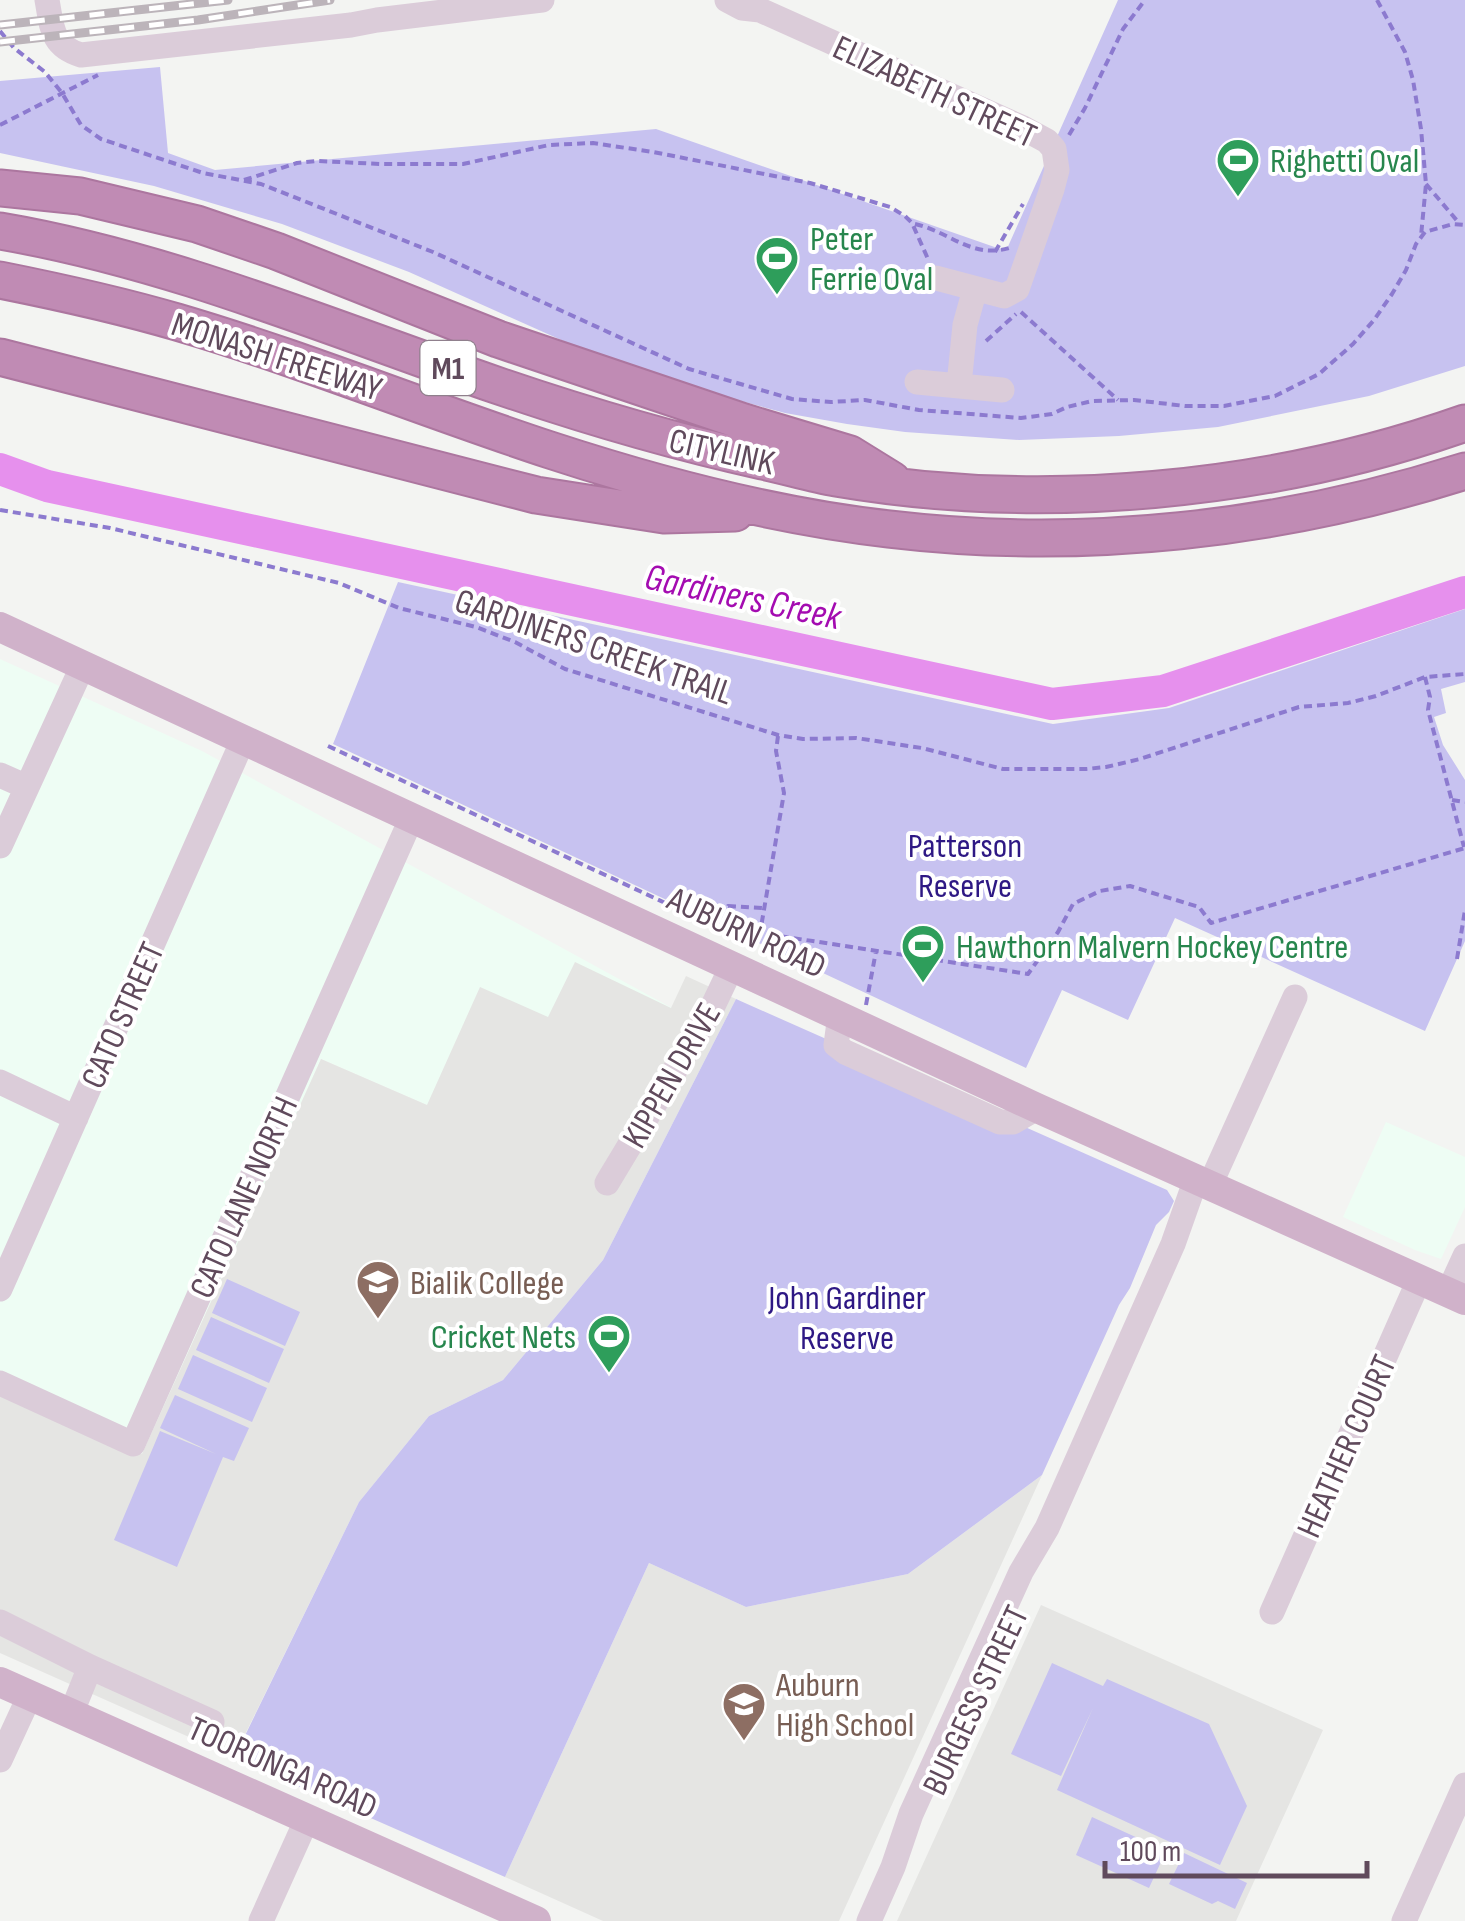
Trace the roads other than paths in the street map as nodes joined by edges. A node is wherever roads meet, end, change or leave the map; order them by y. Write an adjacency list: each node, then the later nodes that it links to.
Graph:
1 (47, 0): 2 (street)
2 (542, 0)
3 (726, 0): 4 (street, ELIZABETH STREET)
4 (756, 5): 9 (street, ELIZABETH STREET)
5 (0, 188): 16 (highway)
6 (0, 231): 16 (highway, CITYLINK / M1)
7 (934, 272): 9 (street)
8 (0, 280): 17 (highway, MONASH FREEWAY / M1)
9 (975, 289): 12 (street)
10 (0, 358): 17 (highway)
11 (917, 382): 12 (street)
12 (959, 385): 13 (street)
13 (1002, 390)
14 (1465, 423): 16 (highway, CITYLINK / M1)
15 (1465, 471): 17 (highway, CITYLINK / M1)
16 (902, 486)
17 (780, 512)
18 (0, 627): 19 (main road, AUBURN ROAD)
19 (84, 665): 20 (main road, AUBURN ROAD); 22 (street)
20 (243, 740): 23 (main road, AUBURN ROAD); 28 (street, CATO STREET)
21 (0, 775): 22 (street)
22 (27, 788): 24 (street)
23 (412, 817): 25 (main road, AUBURN ROAD); 35 (street, CATO LANE NORTH)
24 (0, 846)
25 (732, 966): 29 (main road, AUBURN ROAD); 30 (street, KIPPEN DRIVE)
26 (1294, 997): 29 (street, BURGESS STREET)
27 (0, 1082): 28 (street)
28 (76, 1118): 33 (street, CATO STREET)
29 (1204, 1182): 32 (main road, AUBURN ROAD); 48 (street, BURGESS STREET)
30 (607, 1183)
31 (1465, 1256): 34 (street)
32 (1420, 1280): 34 (main road, AUBURN ROAD); 36 (street, HEATHER COURT)
33 (0, 1289)
34 (1456, 1296)
35 (0, 1384)
36 (1272, 1612)
37 (0, 1622): 38 (street)
38 (90, 1667): 41 (street); 42 (street)
39 (0, 1682): 40 (main road, TOORONGA ROAD)
40 (30, 1695): 41 (main road, TOORONGA ROAD); 43 (street)
41 (71, 1714): 45 (main road, TOORONGA ROAD)
42 (212, 1722)
43 (0, 1760)
44 (1465, 1785): 49 (street)
45 (307, 1819): 46 (street); 47 (main road, TOORONGA ROAD)
46 (260, 1921)
47 (536, 1921)
48 (869, 1921)
49 (1404, 1921)

